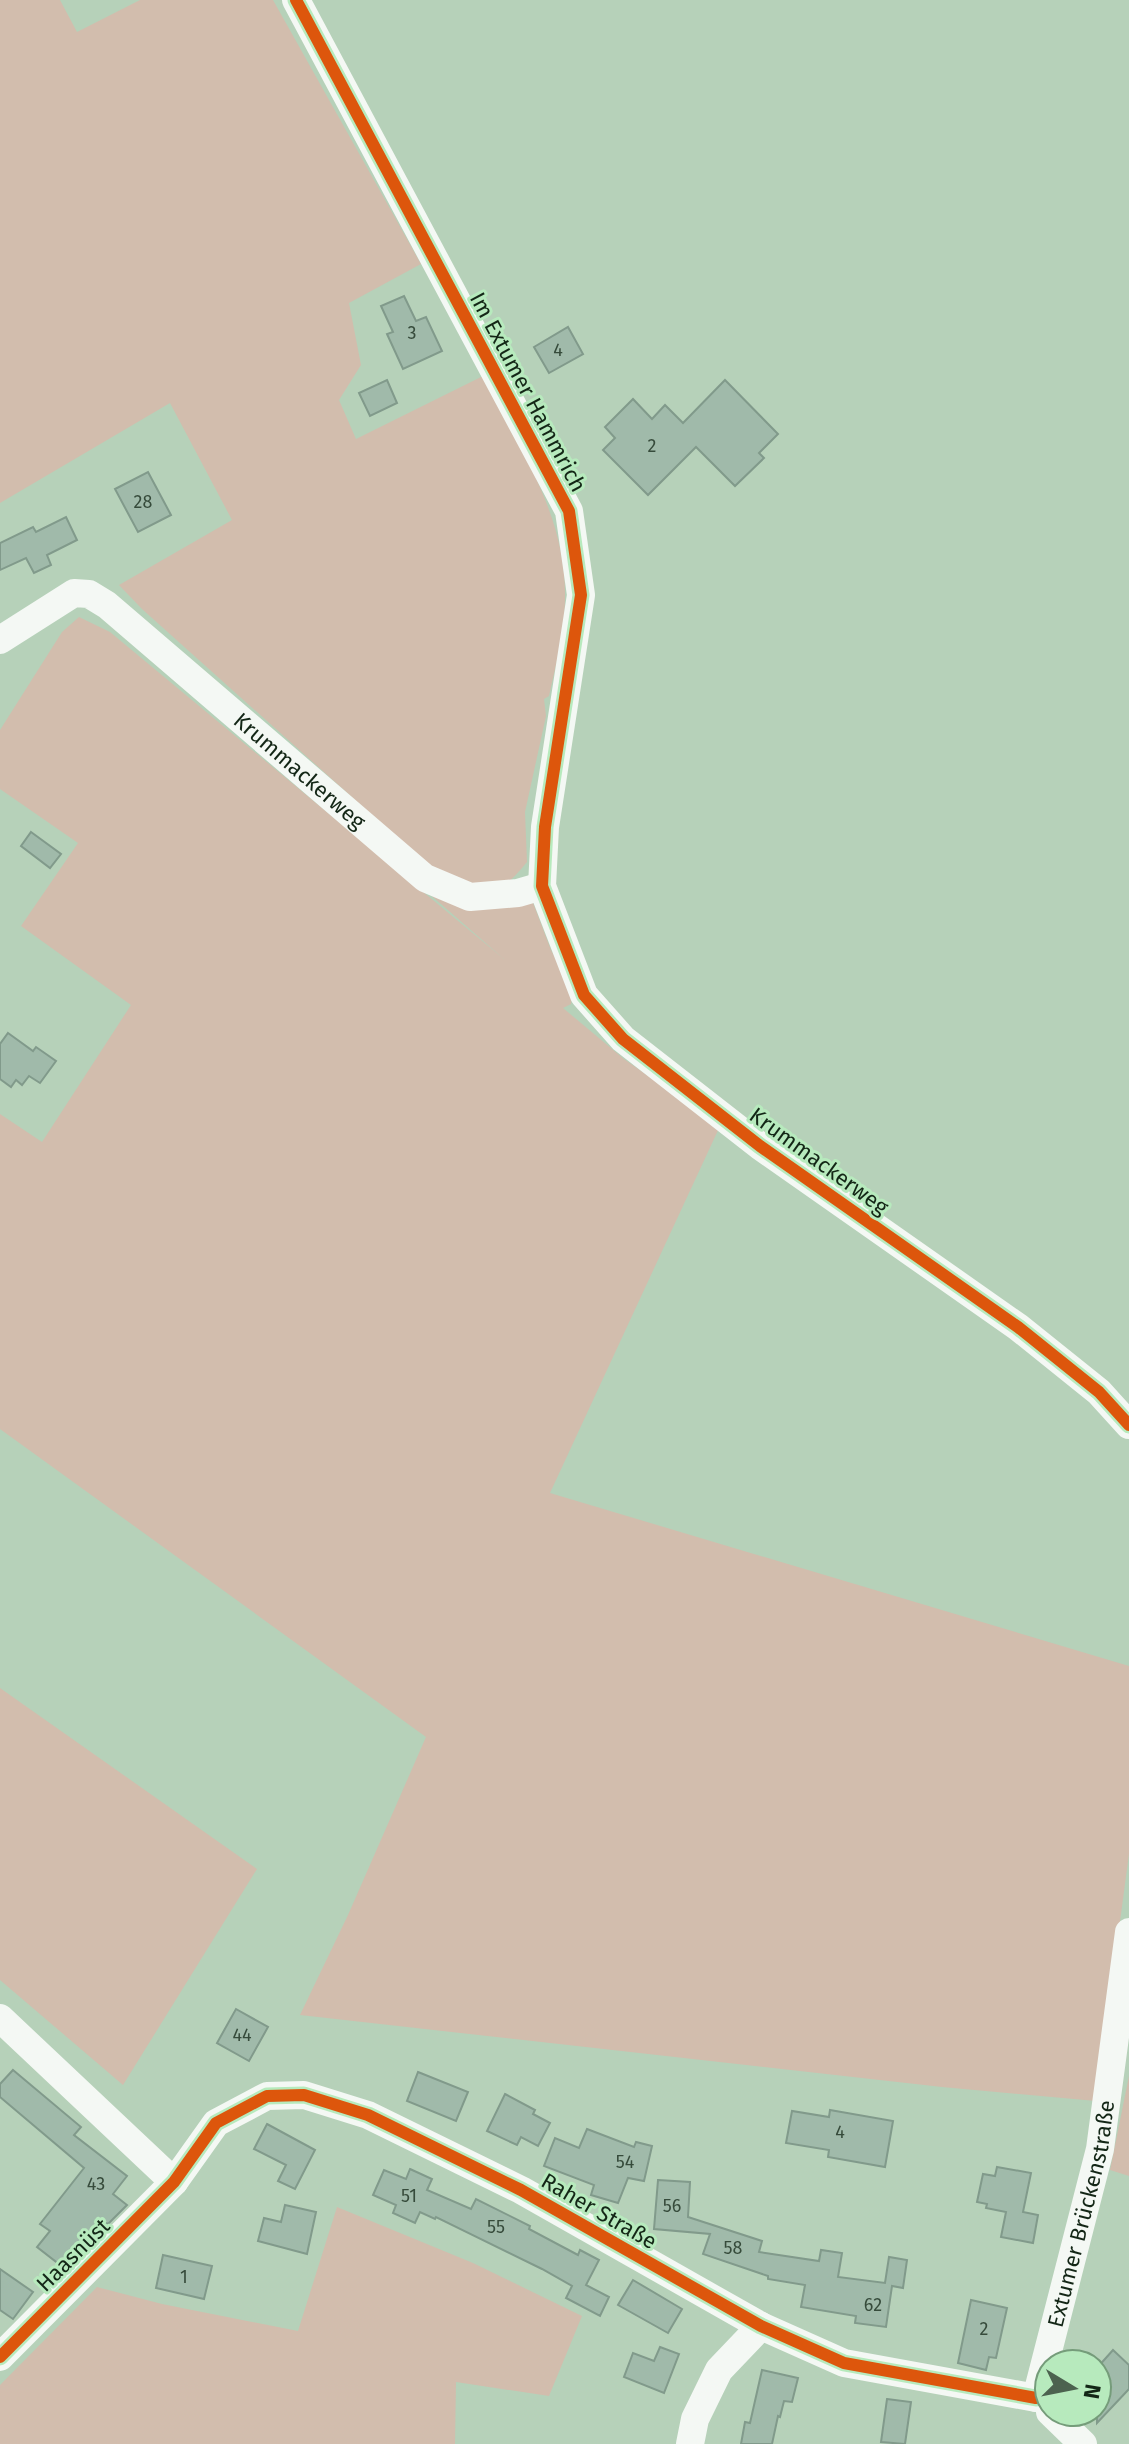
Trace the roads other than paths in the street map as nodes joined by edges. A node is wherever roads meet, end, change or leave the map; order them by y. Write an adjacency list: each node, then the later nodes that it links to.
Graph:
1 (296, 0): 3 (street, Im Extumer Hammrich)
2 (0, 640): 3 (street, Krummackerweg)
3 (542, 886): 4 (street, Krummackerweg)
4 (1129, 1425)
5 (1129, 1932): 9 (street, Extumer Brückenstraße)
6 (0, 2018): 7 (street)
7 (174, 2182): 8 (street, Raher Straße); 10 (street, Haasnüst)
8 (761, 2326): 11 (street, Raher Straße); 13 (street)
9 (1058, 2348)
10 (0, 2357)
11 (1033, 2404)
12 (1067, 2428): 14 (street)
13 (690, 2444)
14 (1083, 2444)

